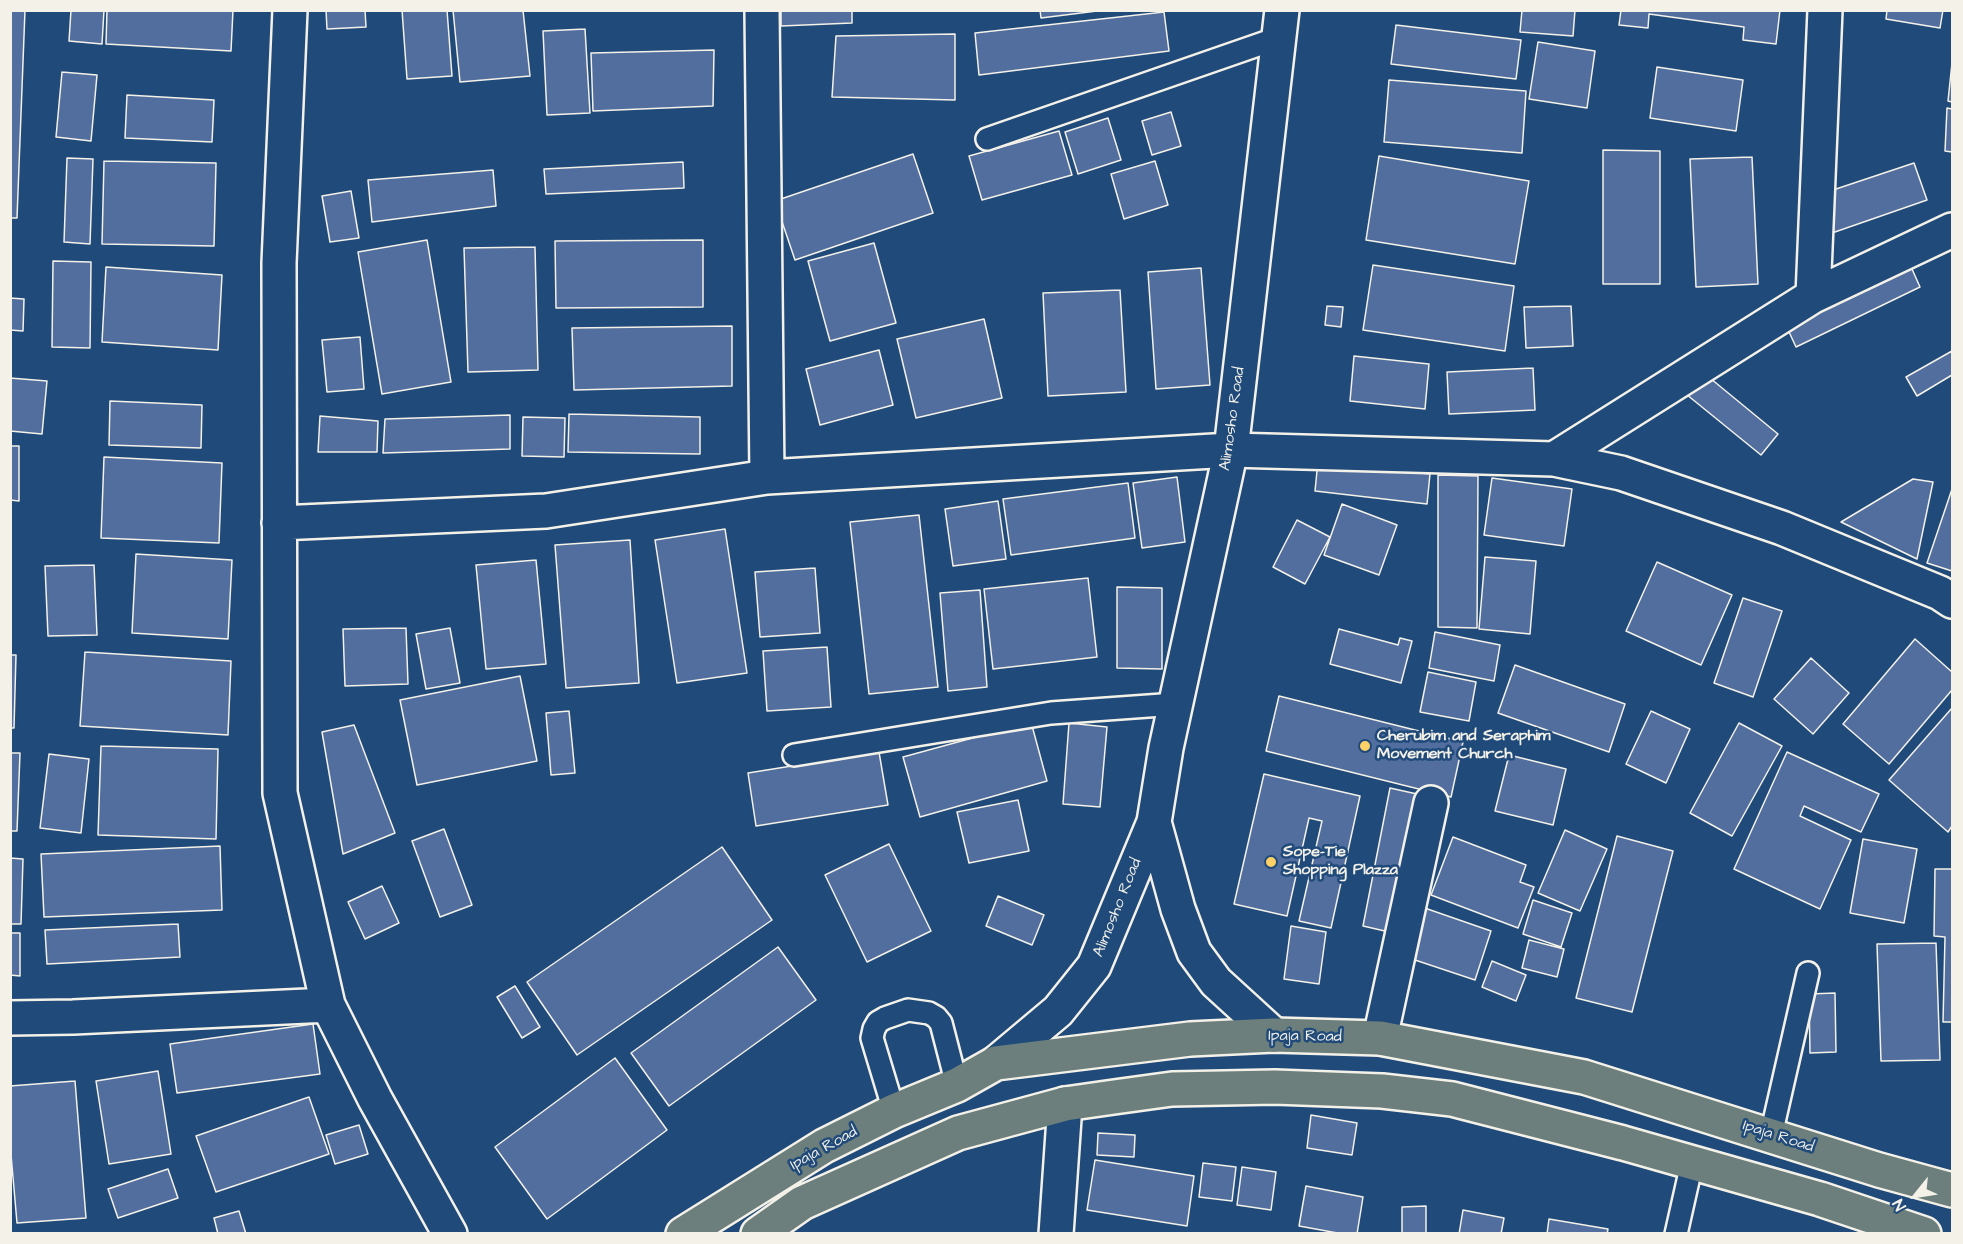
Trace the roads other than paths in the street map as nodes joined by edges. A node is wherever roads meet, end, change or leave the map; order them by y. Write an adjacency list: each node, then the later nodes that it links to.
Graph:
1 (290, 10): 11 (street)
2 (762, 10): 10 (street)
3 (1826, 10): 7 (street)
4 (1280, 24): 5 (lane); 8 (street, Alimosho Road)
5 (987, 139)
6 (1953, 230): 7 (street)
7 (1813, 296): 9 (street)
8 (1231, 450): 9 (street); 10 (street); 13 (street, Alimosho Road)
9 (1554, 459): 12 (street)
10 (767, 477): 11 (street)
11 (279, 523): 18 (street)
12 (1953, 601)
13 (1176, 704): 14 (lane); 16 (street, Alimosho Road)
14 (794, 755)
15 (1431, 803): 21 (street)
16 (1154, 822): 20 (street, Alimosho Road); 22 (street, Alimosho Road)
17 (1808, 973): 26 (lane)
18 (328, 1005): 19 (street); 29 (street)
19 (10, 1018)
20 (1274, 1035): 21 (main road, Ipaja Road); 22 (main road, Ipaja Road)
21 (1380, 1038): 26 (main road, Ipaja Road)
22 (996, 1063): 23 (main road, Ipaja Road)
23 (957, 1085): 25 (main road, Ipaja Road); 25 (lane)
24 (1065, 1104): 27 (main road); 31 (main road); 32 (street)
25 (894, 1111): 30 (main road, Ipaja Road)
26 (1772, 1135): 28 (main road, Ipaja Road)
27 (1692, 1163): 33 (lane); 34 (main road)
28 (1953, 1190)
29 (450, 1233)
30 (683, 1233)
31 (758, 1233)
32 (1056, 1233)
33 (1676, 1233)
34 (1924, 1233)

